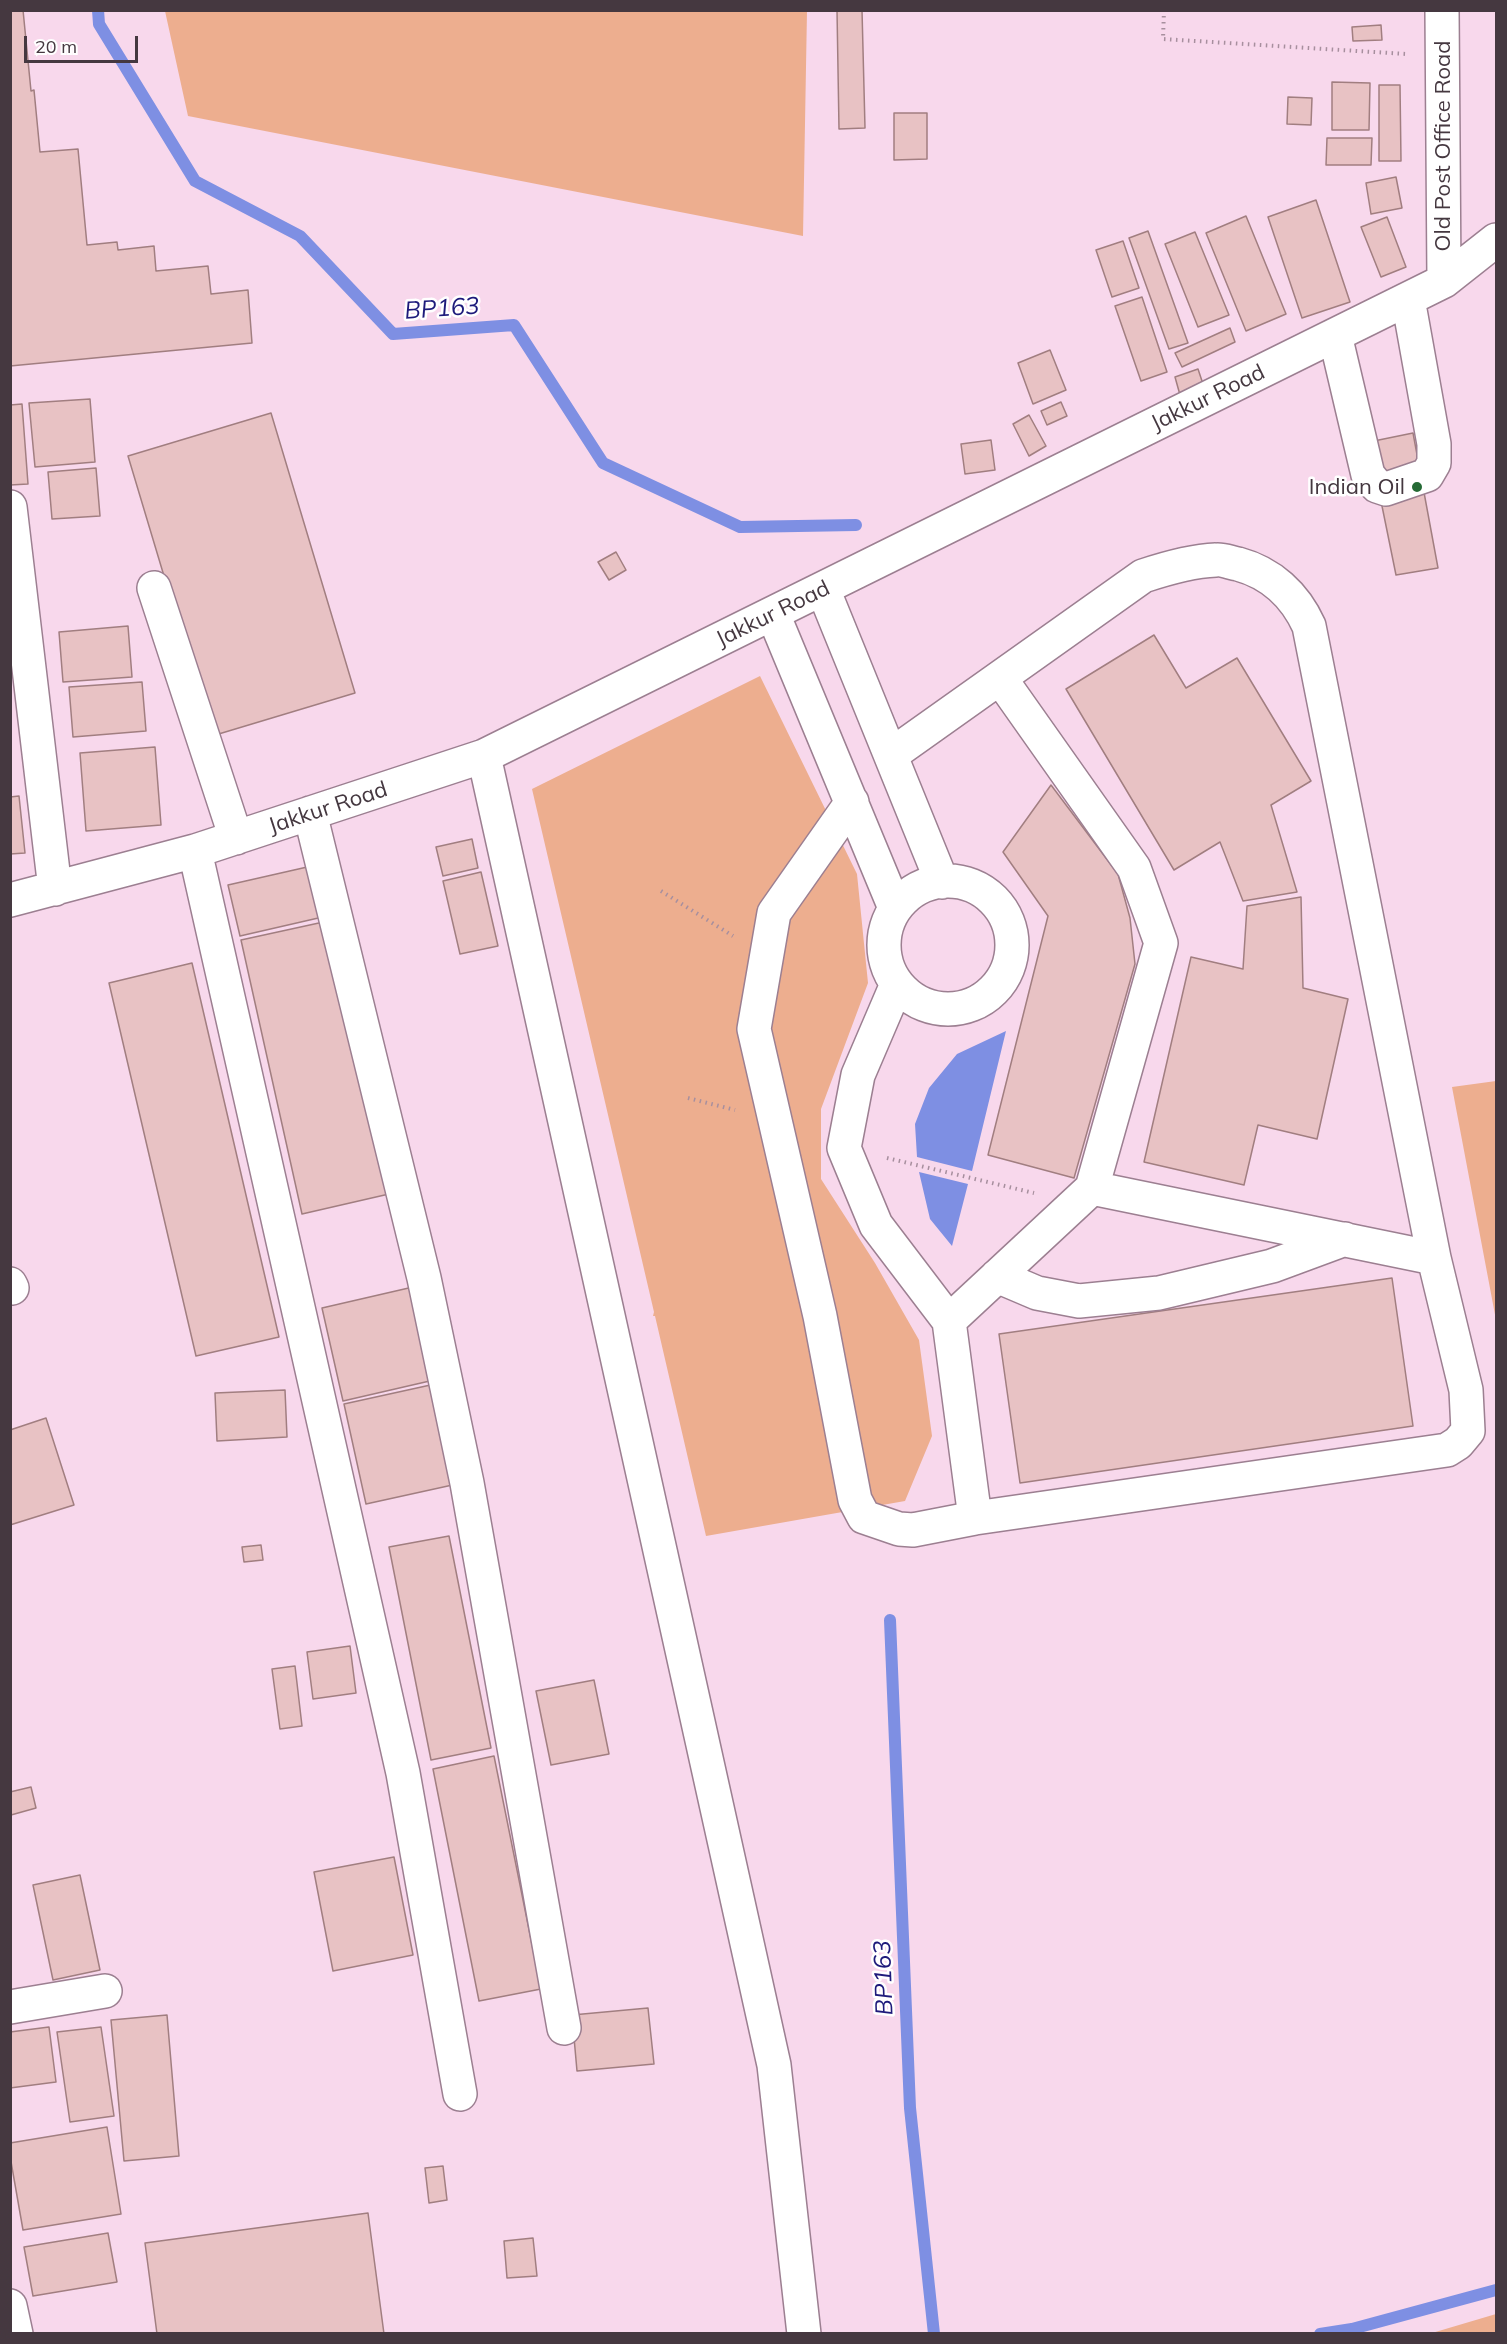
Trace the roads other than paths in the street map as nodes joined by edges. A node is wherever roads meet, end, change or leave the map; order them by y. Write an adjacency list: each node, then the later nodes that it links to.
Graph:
1 (1442, 10): 3 (street, Old Post Office Road)
2 (1497, 240): 3 (street, Jakkur Road)
3 (1444, 281): 4 (street, Jakkur Road)
4 (1408, 299): 5 (street, Jakkur Road); 5 (street)
5 (1335, 336): 8 (street, Jakkur Road)
6 (10, 507): 11 (street)
7 (154, 588): 16 (street)
8 (823, 589): 9 (street, Jakkur Road); 13 (street)
9 (773, 614): 12 (street, Jakkur Road); 14 (street)
10 (1000, 678): 13 (street); 23 (street); 25 (street)
11 (22, 705): 19 (street)
12 (484, 756): 15 (street, Jakkur Road); 35 (street)
13 (891, 756): 18 (street)
14 (852, 802): 21 (street); 28 (street)
15 (310, 813): 16 (street, Jakkur Road); 31 (street)
16 (236, 838): 17 (street, Jakkur Road)
17 (195, 851): 19 (street, Jakkur Road); 32 (street)
18 (942, 882): 21 (street); 22 (street)
19 (55, 889): 20 (street, Jakkur Road)
20 (10, 900)
21 (895, 908): 22 (street)
22 (897, 984): 27 (street)
23 (1084, 1195): 24 (street); 26 (street)
24 (1345, 1239): 25 (street); 26 (street)
25 (1434, 1258): 28 (street)
26 (997, 1276): 27 (street)
27 (949, 1320): 28 (street)
28 (975, 1518)
29 (105, 1991): 30 (street)
30 (10, 2007)
31 (564, 2028)
32 (460, 2094)
33 (10, 2306): 34 (street)
34 (16, 2334)
35 (804, 2334)

